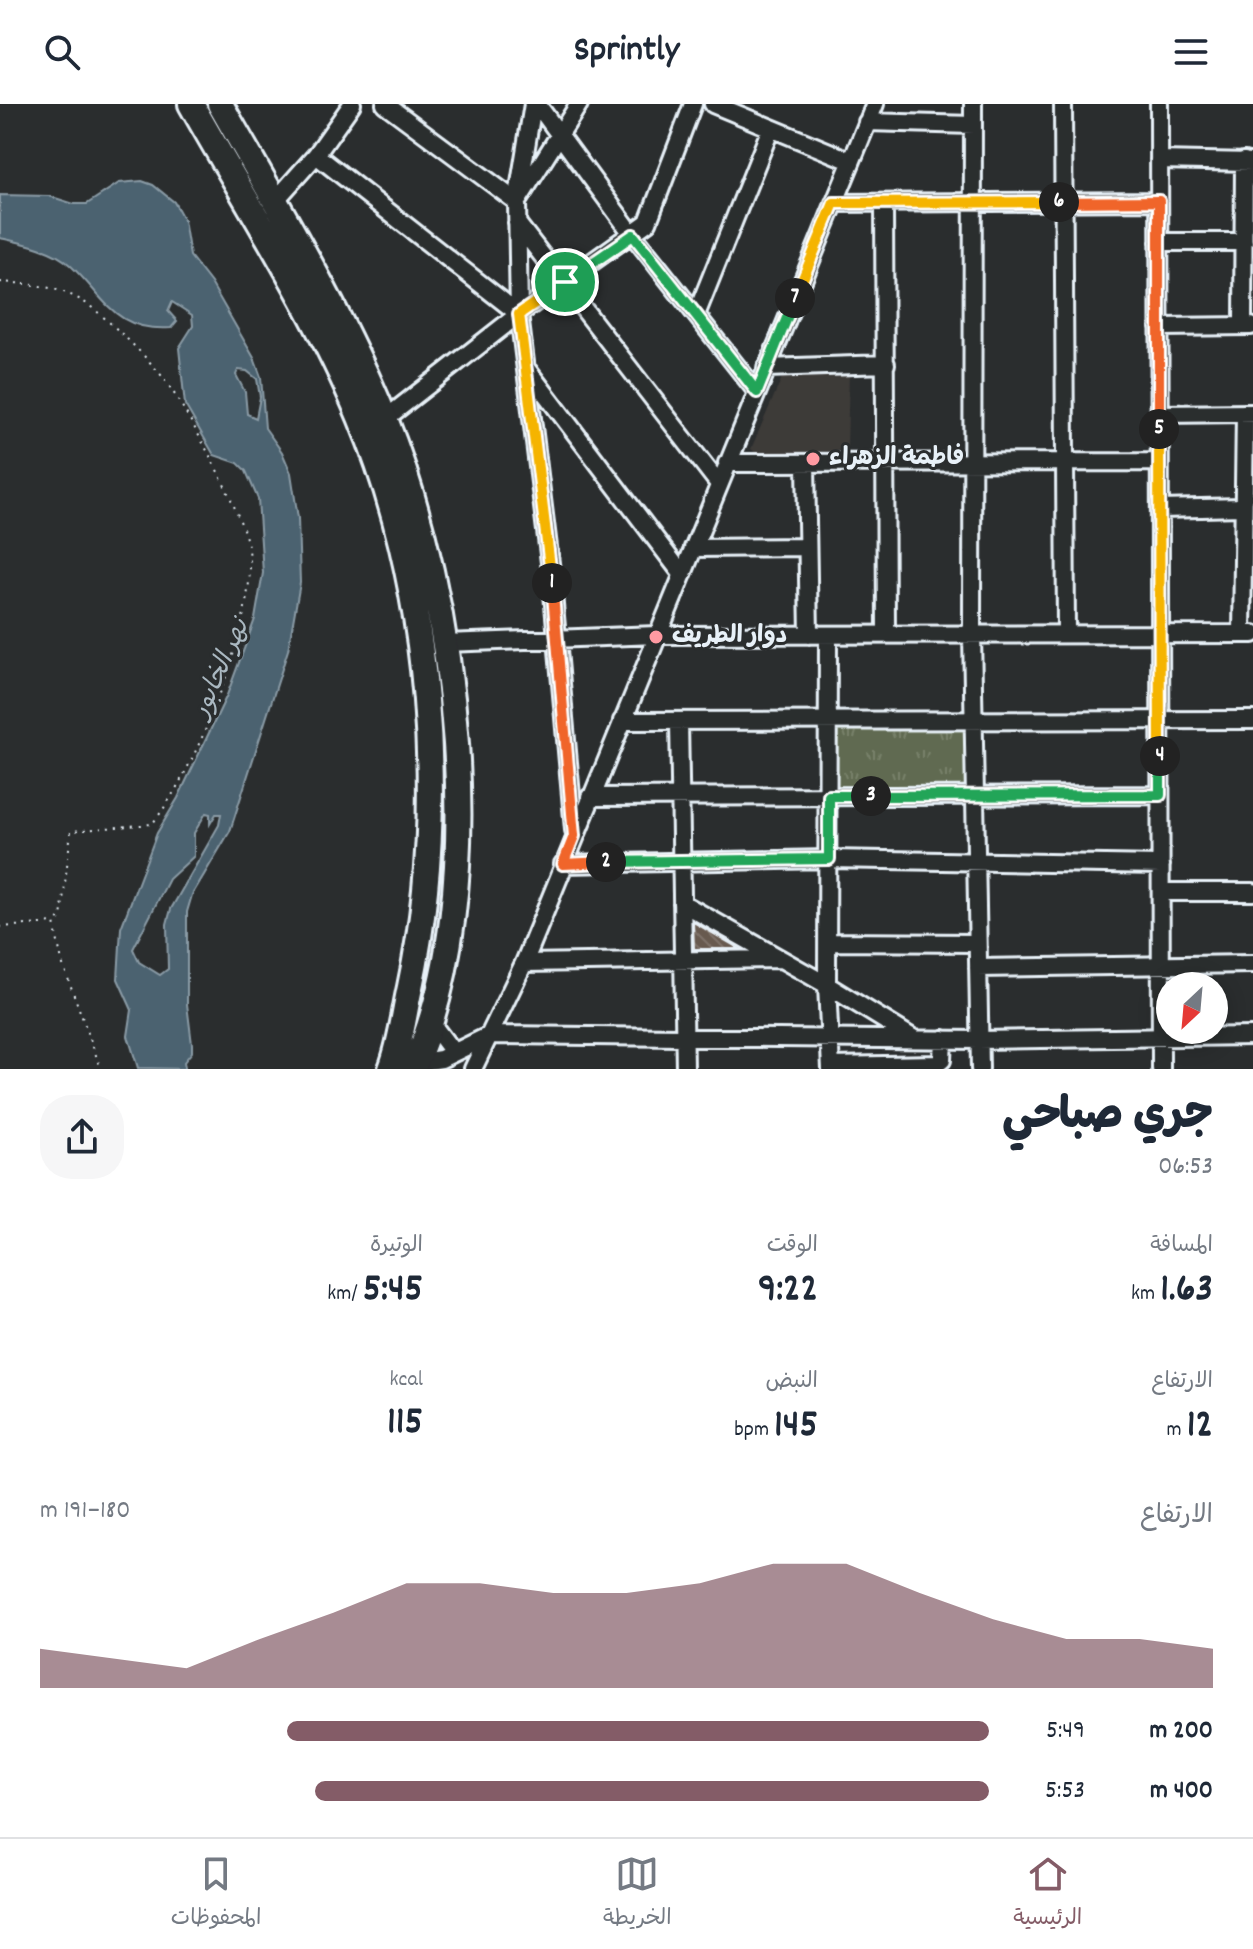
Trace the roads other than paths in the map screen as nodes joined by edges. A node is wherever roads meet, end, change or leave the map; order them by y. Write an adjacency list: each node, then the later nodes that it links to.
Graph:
1 (191, 104): 109 (highway)
2 (221, 104): 21 (highway)
3 (352, 104): 17 (street)
4 (385, 104): 23 (street)
5 (579, 104): 16 (street)
6 (693, 104): 29 (street)
7 (713, 104): 15 (street)
8 (875, 104): 13 (street)
9 (973, 104): 14 (street)
10 (1063, 104): 25 (street)
11 (1159, 104): 18 (street)
12 (530, 106): 16 (street); 23 (street)
13 (867, 122): 14 (street); 19 (street)
14 (973, 125): 24 (street)
15 (771, 128): 19 (street); 34 (street)
16 (560, 132): 23 (street); 29 (street)
17 (316, 155): 21 (street); 33 (street)
18 (1159, 160): 20 (street); 22 (street)
19 (851, 161): 26 (street)
20 (1248, 162): 31 (street)
21 (275, 201): 43 (highway)
22 (1159, 201): 25 (street); 30 (street)
23 (517, 202): 28 (street)
24 (972, 202): 25 (street); 27 (street); 49 (street)
25 (1063, 202): 44 (street)
26 (834, 203): 27 (street); 39 (street)
27 (884, 203): 37 (street)
28 (517, 223): 32 (street); 33 (street)
29 (633, 235): 32 (street); 34 (street)
30 (1159, 242): 31 (street); 36 (street)
31 (1244, 242): 35 (street)
32 (565, 282): 33 (street); 50 (street)
33 (519, 314): 38 (street); 43 (street)
34 (696, 315): 40 (street)
35 (1248, 326): 36 (street)
36 (1159, 327): 42 (street)
37 (886, 364): 39 (street); 48 (street)
38 (524, 366): 56 (street); 65 (street)
39 (766, 368): 40 (street)
40 (757, 392): 46 (street)
41 (1249, 413): 42 (street); 51 (street)
42 (1159, 414): 45 (street)
43 (385, 419): 66 (highway)
44 (1063, 462): 45 (street); 49 (street); 59 (street)
45 (1159, 462): 52 (street)
46 (727, 463): 47 (street); 50 (street)
47 (806, 463): 48 (street); 54 (street)
48 (888, 463): 49 (street); 57 (street)
49 (972, 463): 58 (street)
50 (719, 484): 55 (street)
51 (1242, 507): 52 (street); 53 (street)
52 (1160, 509): 60 (street)
53 (1247, 544): 61 (street)
54 (807, 547): 55 (street); 63 (street)
55 (693, 548): 56 (street)
56 (682, 574): 62 (street)
57 (886, 634): 58 (street); 64 (street)
58 (972, 634): 59 (street); 67 (street)
59 (1066, 634): 60 (street)
60 (1160, 634): 61 (street); 68 (street)
61 (1248, 634)
62 (657, 635): 63 (street); 65 (street); 71 (street)
63 (809, 635): 64 (street)
64 (828, 635): 69 (street)
65 (558, 638): 66 (street); 78 (street)
66 (445, 643): 97 (highway)
67 (974, 718): 68 (street); 69 (street); 73 (street)
68 (1160, 719): 70 (street); 74 (street)
69 (829, 720): 72 (street); 75 (street)
70 (1253, 720)
71 (622, 721): 72 (street); 76 (street)
72 (679, 721): 77 (street)
73 (975, 795): 74 (street); 75 (street); 81 (street)
74 (1160, 795): 83 (street)
75 (829, 796): 77 (street); 80 (street)
76 (590, 797): 77 (street); 78 (street)
77 (680, 797): 79 (street)
78 (574, 836): 82 (street)
79 (681, 859): 80 (street); 82 (street); 86 (street)
80 (829, 859): 81 (street); 87 (street)
81 (976, 861): 83 (street); 88 (street)
82 (563, 864): 91 (street)
83 (1161, 865): 84 (street)
84 (1161, 892): 85 (street); 93 (street)
85 (1253, 892)
86 (682, 903): 89 (street); 90 (street)
87 (829, 942): 88 (street); 96 (street)
88 (977, 943): 94 (street)
89 (781, 959): 90 (street); 96 (street)
90 (683, 960): 91 (street); 101 (street)
91 (524, 963): 98 (street)
92 (1253, 964): 93 (street)
93 (1161, 965): 94 (street); 95 (street)
94 (978, 968): 106 (street)
95 (1161, 972)
96 (827, 985): 103 (street); 104 (street)
97 (429, 1020): 108 (street); 109 (highway)
98 (490, 1035): 101 (street); 108 (street); 111 (street)
99 (1228, 1036): 100 (street)
100 (1253, 1036)
101 (685, 1037): 103 (street); 112 (street)
102 (1156, 1037): 106 (street)
103 (830, 1038): 104 (street); 110 (street)
104 (914, 1039): 105 (street)
105 (943, 1039): 106 (street); 110 (street)
106 (979, 1040): 113 (street)
107 (1161, 1044): 114 (street)
108 (453, 1052): 109 (street)
109 (403, 1066)
110 (831, 1068)
111 (473, 1069)
112 (685, 1069)
113 (980, 1069)
114 (1161, 1069)

